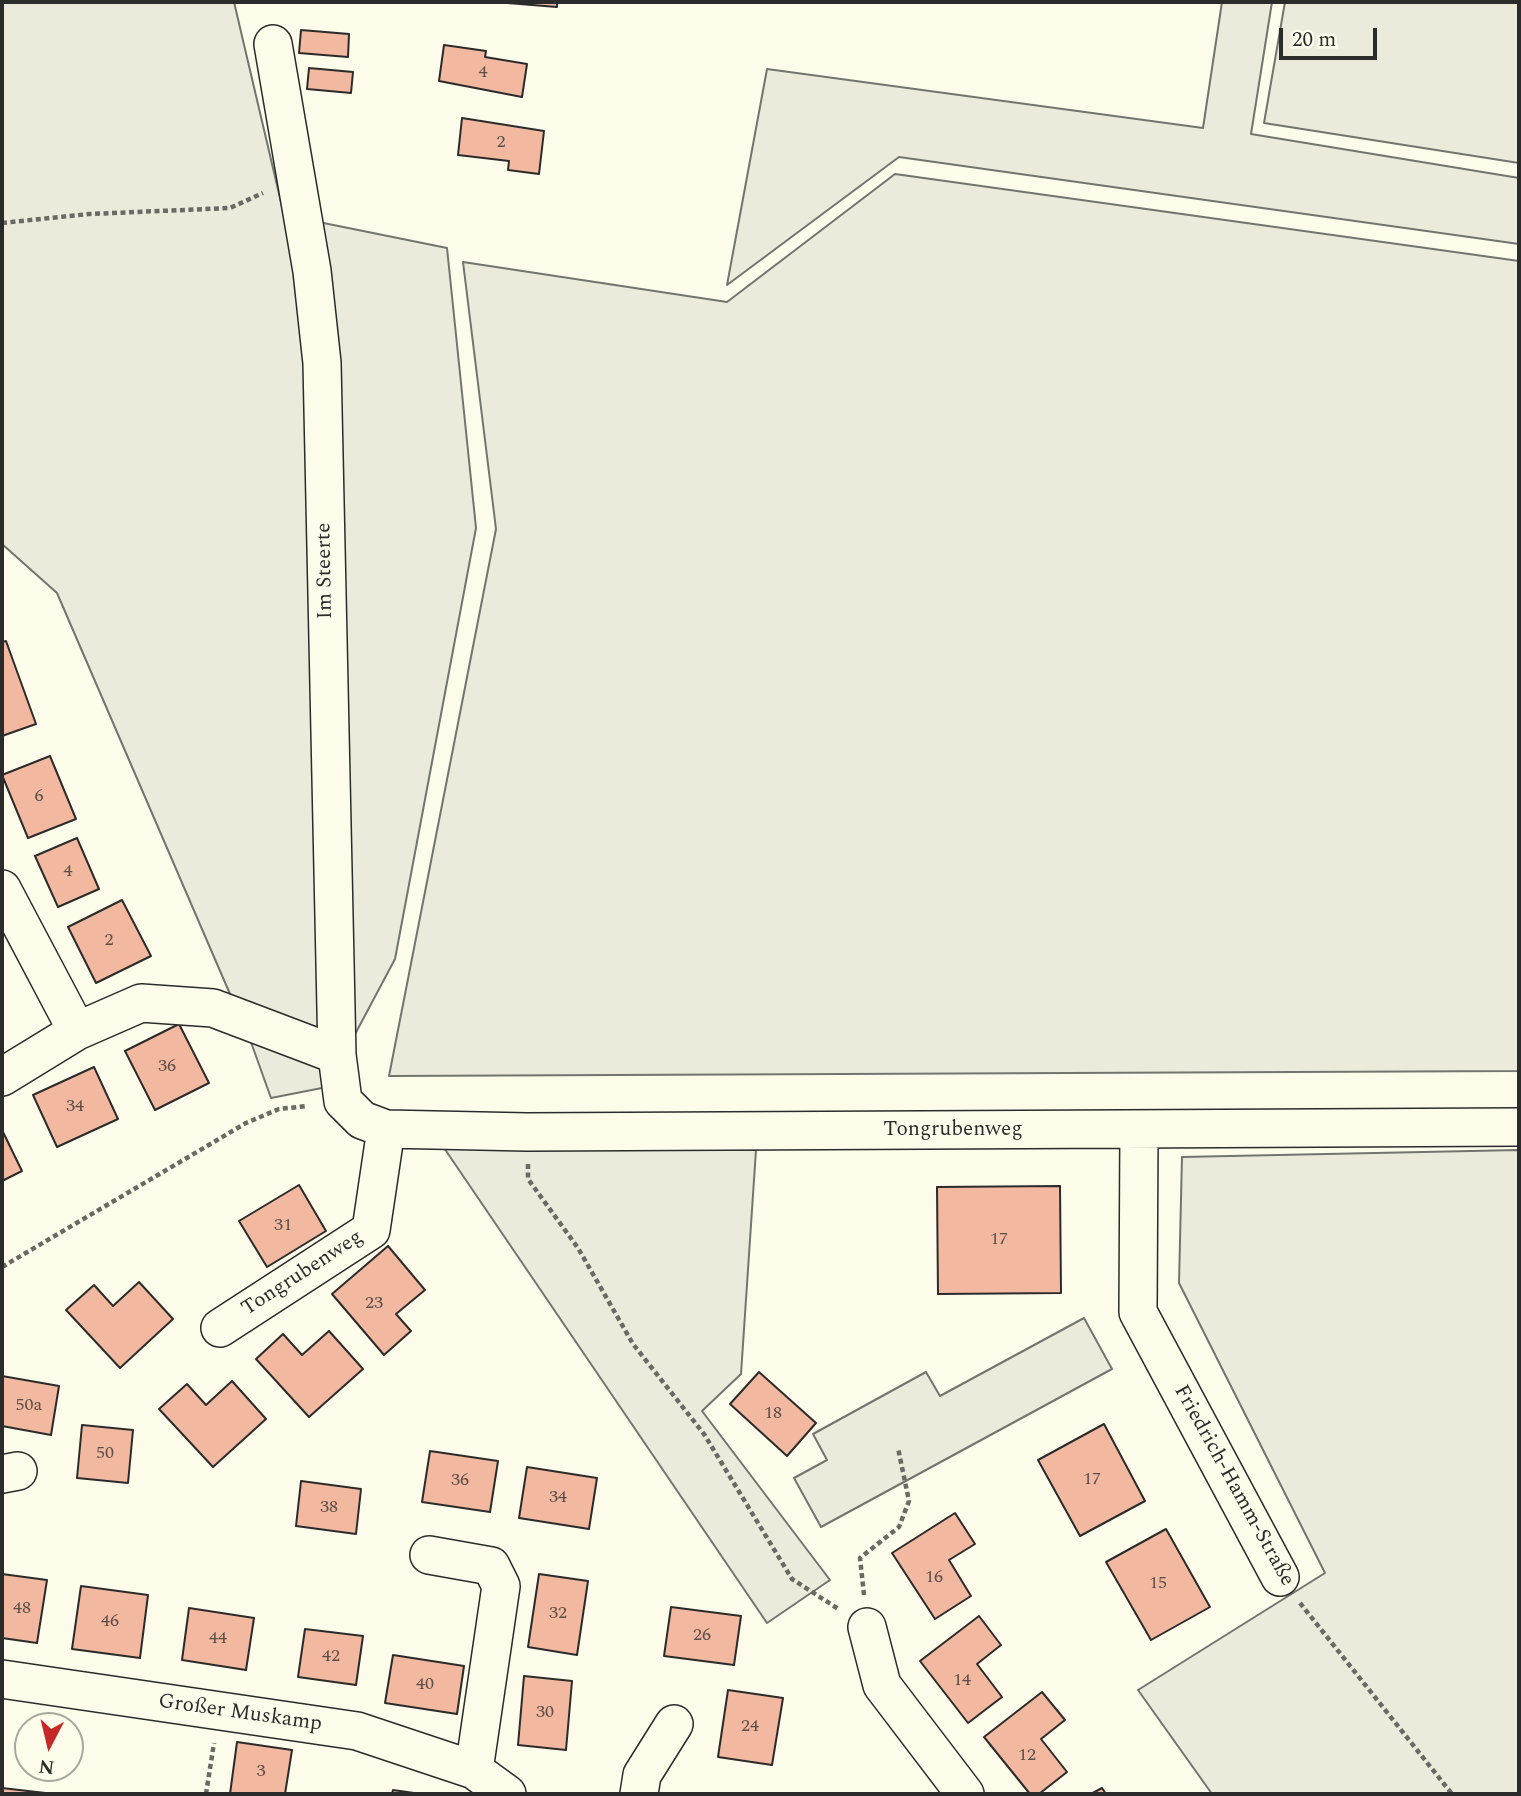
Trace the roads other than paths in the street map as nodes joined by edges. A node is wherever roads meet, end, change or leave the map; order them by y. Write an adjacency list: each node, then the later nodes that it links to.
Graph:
1 (273, 44): 4 (street, Im Steerte)
2 (2, 889): 3 (street)
3 (77, 1031): 4 (street); 5 (street)
4 (337, 1055): 6 (street, Im Steerte)
5 (2, 1077)
6 (343, 1101): 8 (street, Tongrubenweg)
7 (1519, 1128): 9 (street, Tongrubenweg)
8 (386, 1129): 9 (street, Tongrubenweg); 10 (street, Tongrubenweg)
9 (1139, 1130): 12 (street, Friedrich-Hamm-Straße)
10 (220, 1328)
11 (429, 1555): 16 (street)
12 (1280, 1577)
13 (867, 1628): 19 (street)
14 (2, 1679): 16 (street, Großer Muskamp)
15 (674, 1724): 18 (street)
16 (474, 1770): 17 (street, Großer Muskamp)
17 (507, 1794)
18 (639, 1794)
19 (965, 1794)

